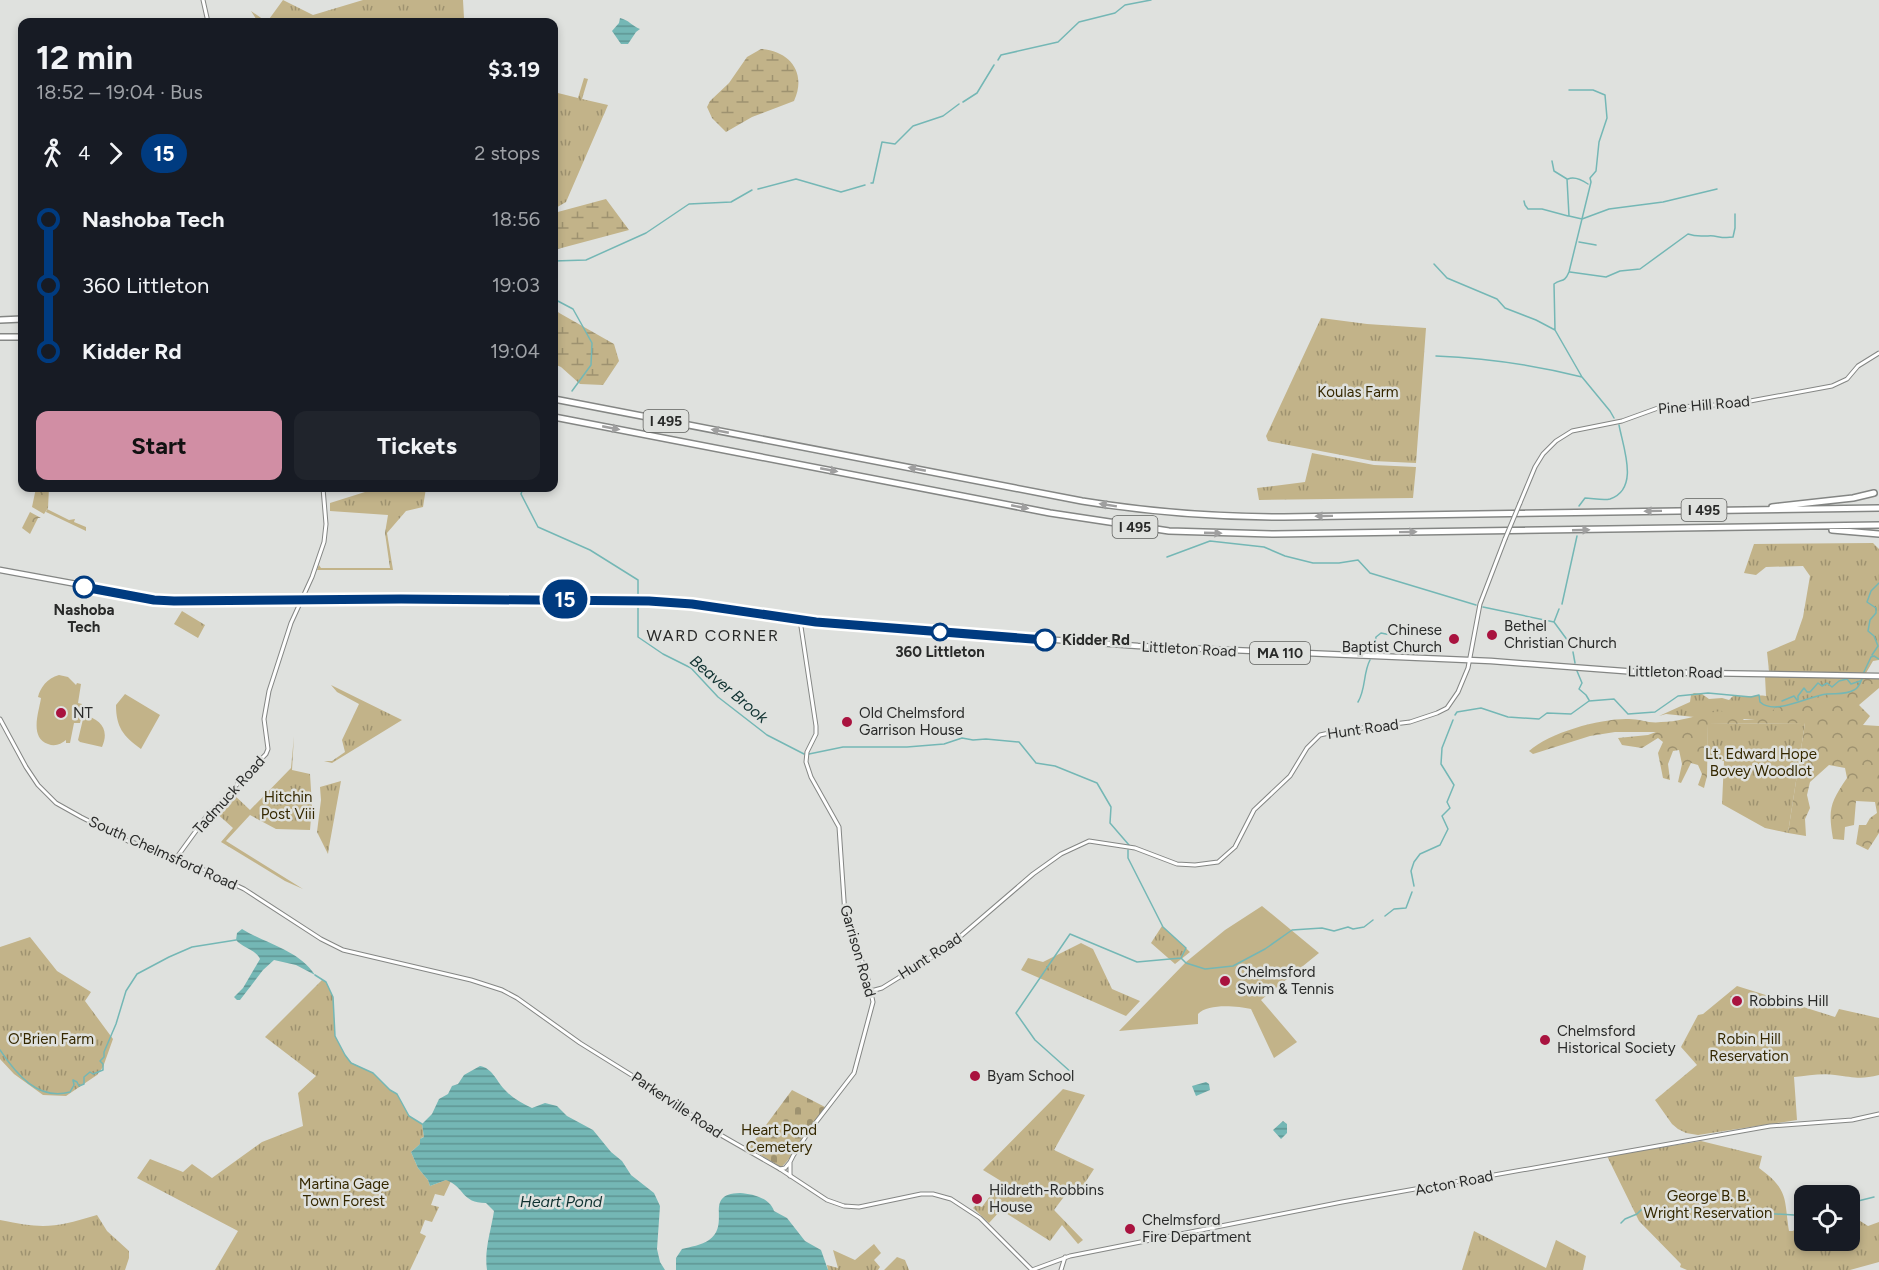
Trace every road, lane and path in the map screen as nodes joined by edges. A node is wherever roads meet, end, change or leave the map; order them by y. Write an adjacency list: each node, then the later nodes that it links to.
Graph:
1 (203, 0): 2 (street)
2 (207, 18)
3 (18, 319): 4 (highway)
4 (0, 320)
5 (18, 336): 6 (highway)
6 (0, 337)
7 (1879, 354): 10 (street, Pine Hill Road)
8 (558, 400): 14 (highway, I 495, one-way to 8)
9 (558, 418): 16 (highway, I 495, one-way to 16)
10 (1535, 467): 21 (street, Hunt Road, bridge)
11 (324, 492): 19 (street, Tadmuck Road)
12 (1874, 493): 14 (highway)
13 (1879, 508): 14 (highway, I 495)
14 (1757, 510)
15 (1879, 525): 16 (highway, I 495)
16 (1773, 527): 17 (highway)
17 (1879, 534)
18 (0, 570): 19 (main road, Littleton Road / MA 110)
19 (301, 599): 20 (main road, Littleton Road / MA 110); 24 (street, Tadmuck Road)
20 (800, 620): 21 (main road, Littleton Road / MA 110); 26 (street, Garrison Road)
21 (1471, 660): 22 (main road, Littleton Road / MA 110); 25 (street, Hunt Road)
22 (1877, 676)
23 (0, 719): 24 (street, South Chelmsford Road)
24 (177, 857): 28 (street, South Chelmsford Road)
25 (882, 988): 26 (street, Hunt Road); 27 (street, Hunt Road)
26 (872, 991): 27 (street, Garrison Road)
27 (873, 1002): 30 (street, Garrison Road)
28 (528, 1006): 31 (street, Parkerville Road)
29 (1879, 1114): 33 (street, Acton Road)
30 (790, 1162): 31 (street, Garrison Road); 32 (street)
31 (780, 1169): 32 (street, Parkerville Road)
32 (790, 1176): 35 (street, Parkerville Road)
33 (1065, 1257): 34 (street, Acton Road); 37 (street)
34 (1038, 1267): 35 (street, Acton Road); 36 (street)
35 (1032, 1270)
36 (1046, 1270)
37 (1061, 1270)

